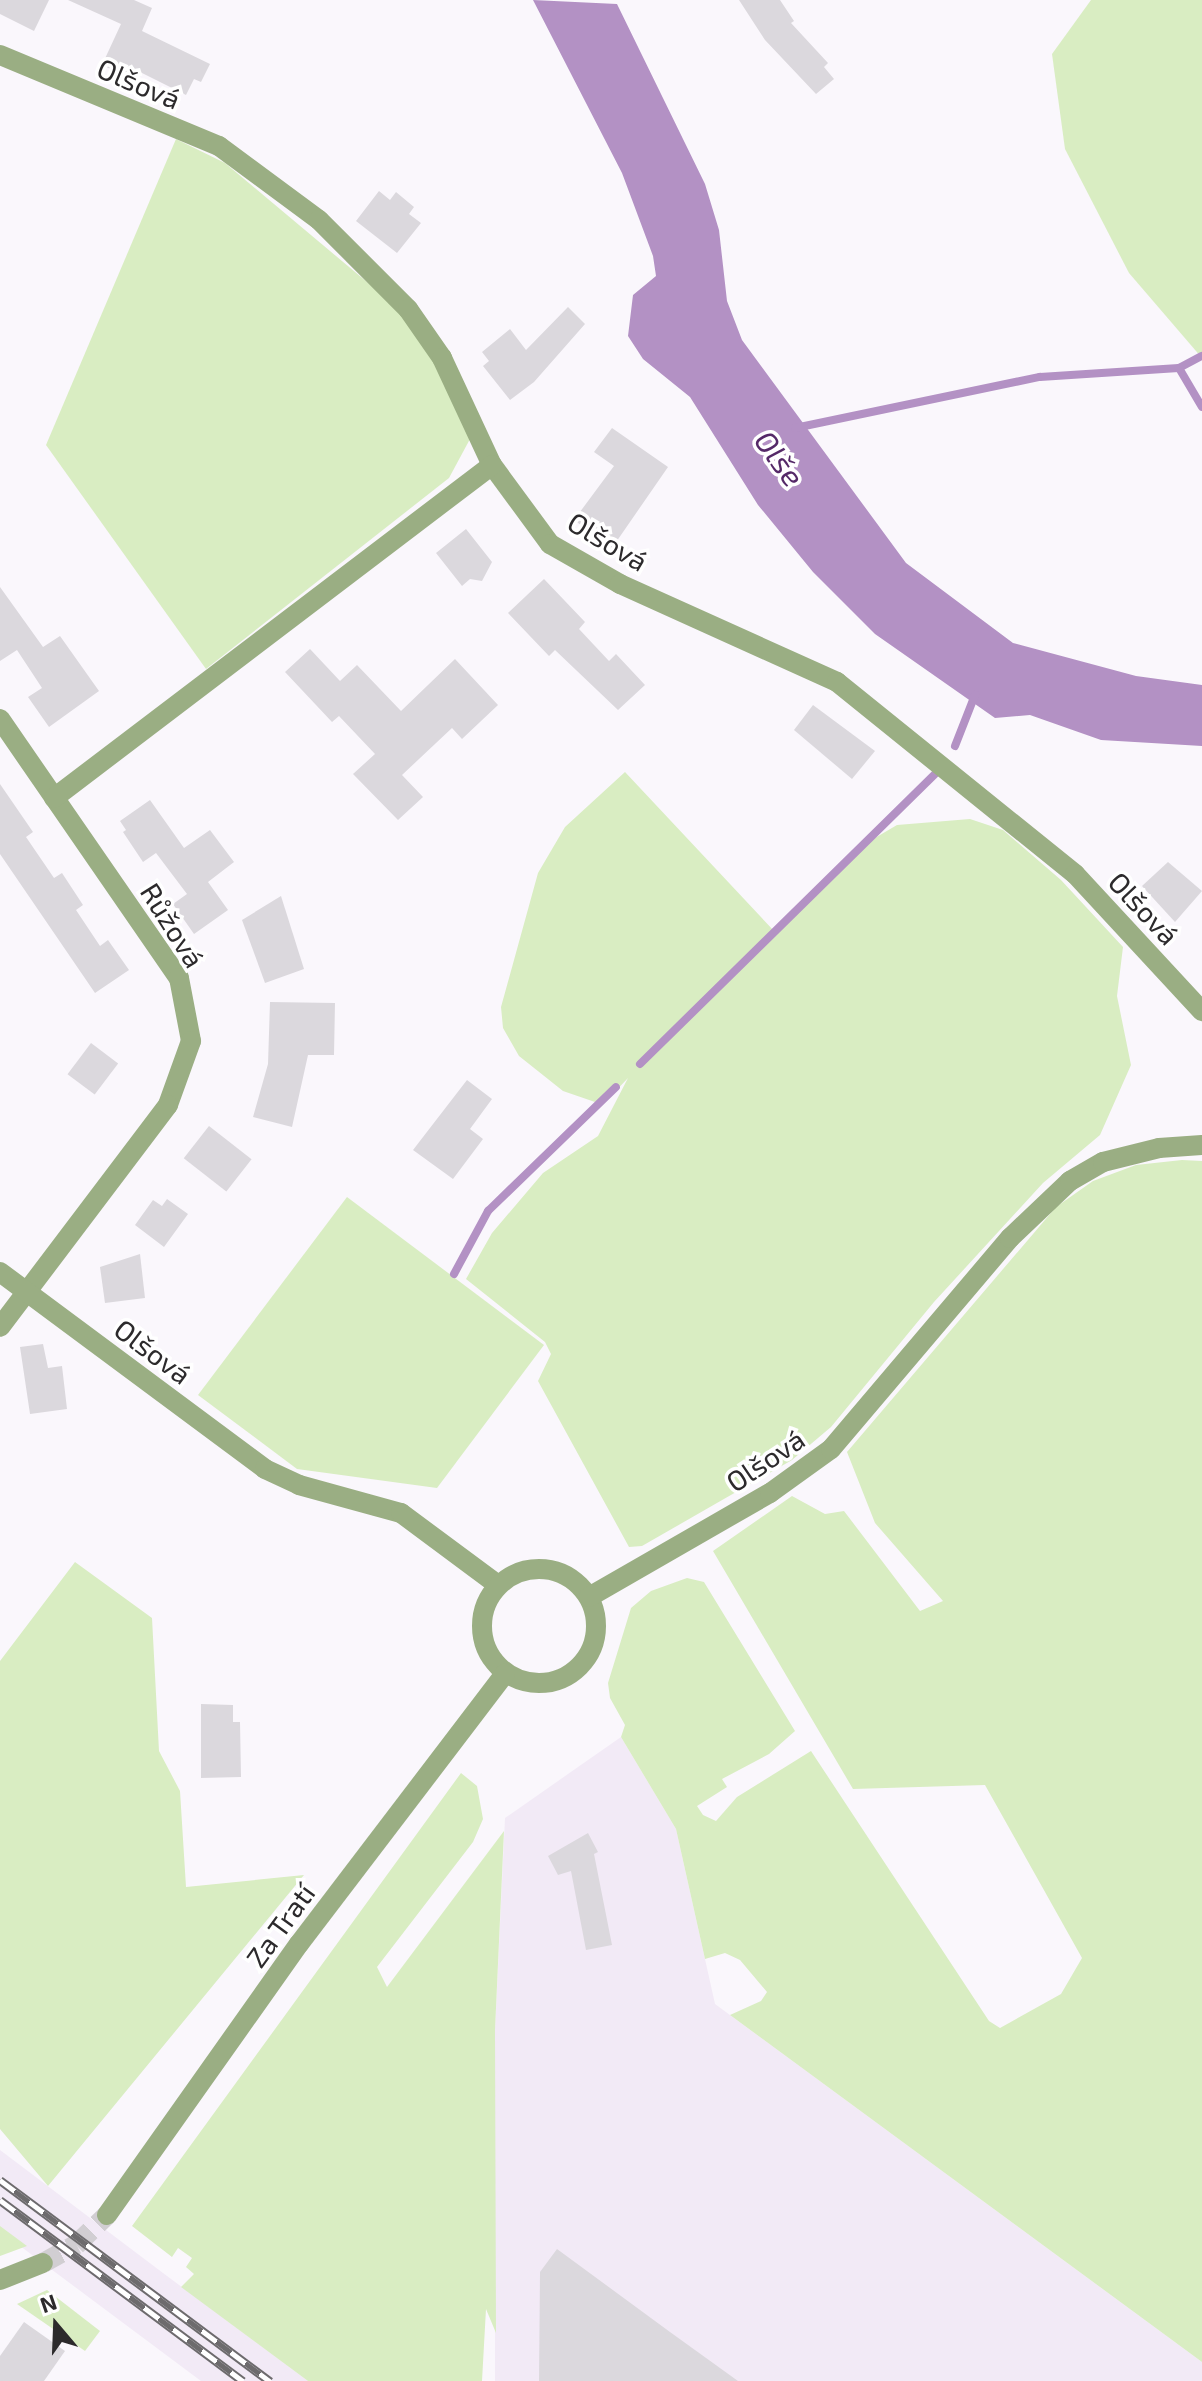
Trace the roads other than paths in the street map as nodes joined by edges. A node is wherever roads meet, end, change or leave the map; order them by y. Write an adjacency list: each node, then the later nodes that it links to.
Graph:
1 (0, 55): 2 (street, Olšová)
2 (492, 465): 4 (street); 5 (street, Olšová)
3 (0, 719): 4 (street, Růžová)
4 (54, 798): 8 (street, Růžová)
5 (1202, 1011)
6 (1202, 1145): 11 (street, Olšová)
7 (0, 1272): 8 (street, Olšová)
8 (27, 1292): 9 (street, Růžová); 10 (street, Olšová)
9 (0, 1327)
10 (498, 1585): 11 (street); 12 (street)
11 (589, 1597): 12 (street)
12 (505, 1674): 13 (street, Za Tratí)
13 (107, 2215)
14 (43, 2263): 15 (street)
15 (0, 2280)

